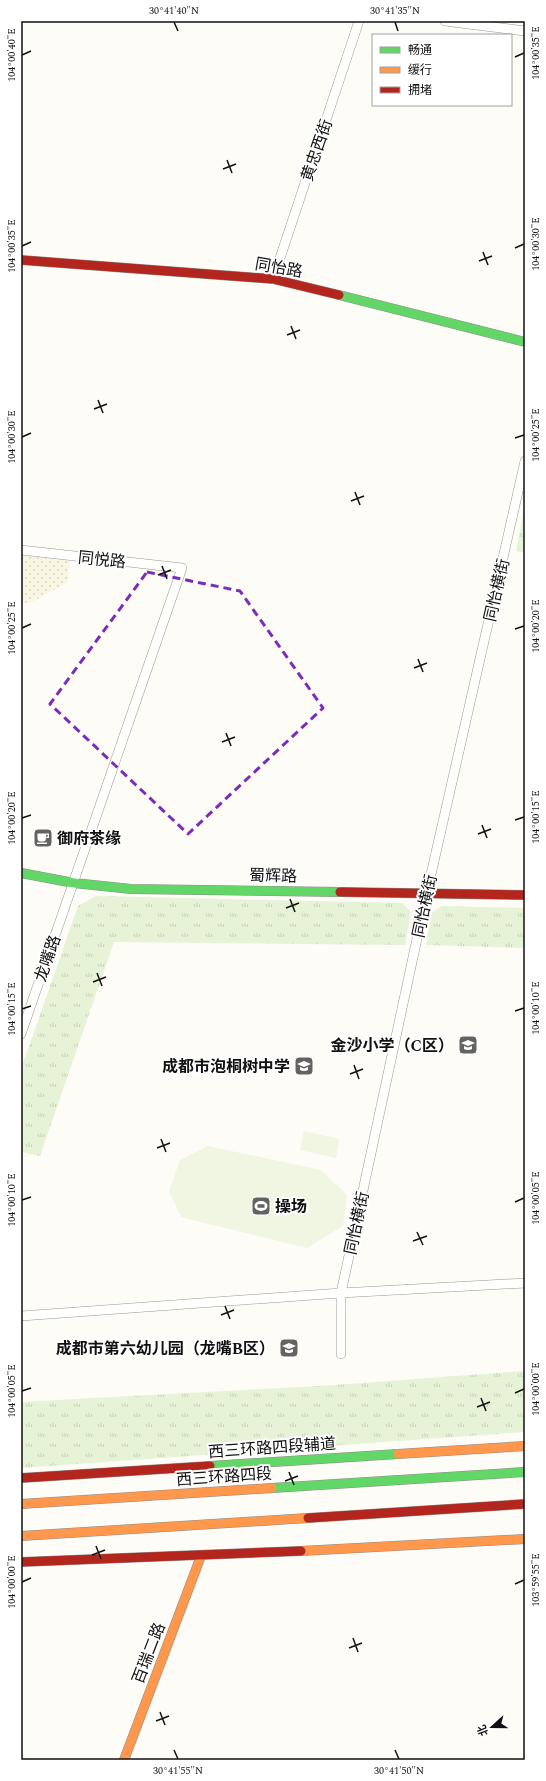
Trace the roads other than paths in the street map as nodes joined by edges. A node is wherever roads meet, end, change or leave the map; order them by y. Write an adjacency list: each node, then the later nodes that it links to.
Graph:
1 (360, 21): 5 (street, 黄忠西街)
2 (445, 21): 3 (street)
3 (525, 31)
4 (21, 260): 5 (main road, 同怡路)
5 (273, 279): 6 (main road, 同怡路)
6 (525, 342)
7 (525, 461): 12 (street, 同怡横街)
8 (21, 550): 9 (street, 同悦路)
9 (182, 568): 11 (street, 龙嘴路)
10 (21, 873): 11 (main road, 蜀辉路)
11 (74, 883): 12 (main road, 蜀辉路); 14 (street, 龙嘴路)
12 (427, 892): 13 (main road, 蜀辉路); 16 (street, 同怡横街)
13 (525, 895)
14 (21, 1034)
15 (525, 1283): 16 (street)
16 (341, 1293): 17 (street); 18 (street, 同怡横街)
17 (21, 1316)
18 (341, 1354)
19 (525, 1446): 21 (main road, 西三环路四段辅道)
20 (525, 1472): 22 (main road, 西三环路四段)
21 (21, 1478)
22 (21, 1504)
23 (525, 1504): 24 (main road)
24 (21, 1536)
25 (525, 1539): 26 (main road)
26 (201, 1556): 27 (main road); 28 (main road, 百瑞二路)
27 (21, 1562)
28 (124, 1760)

